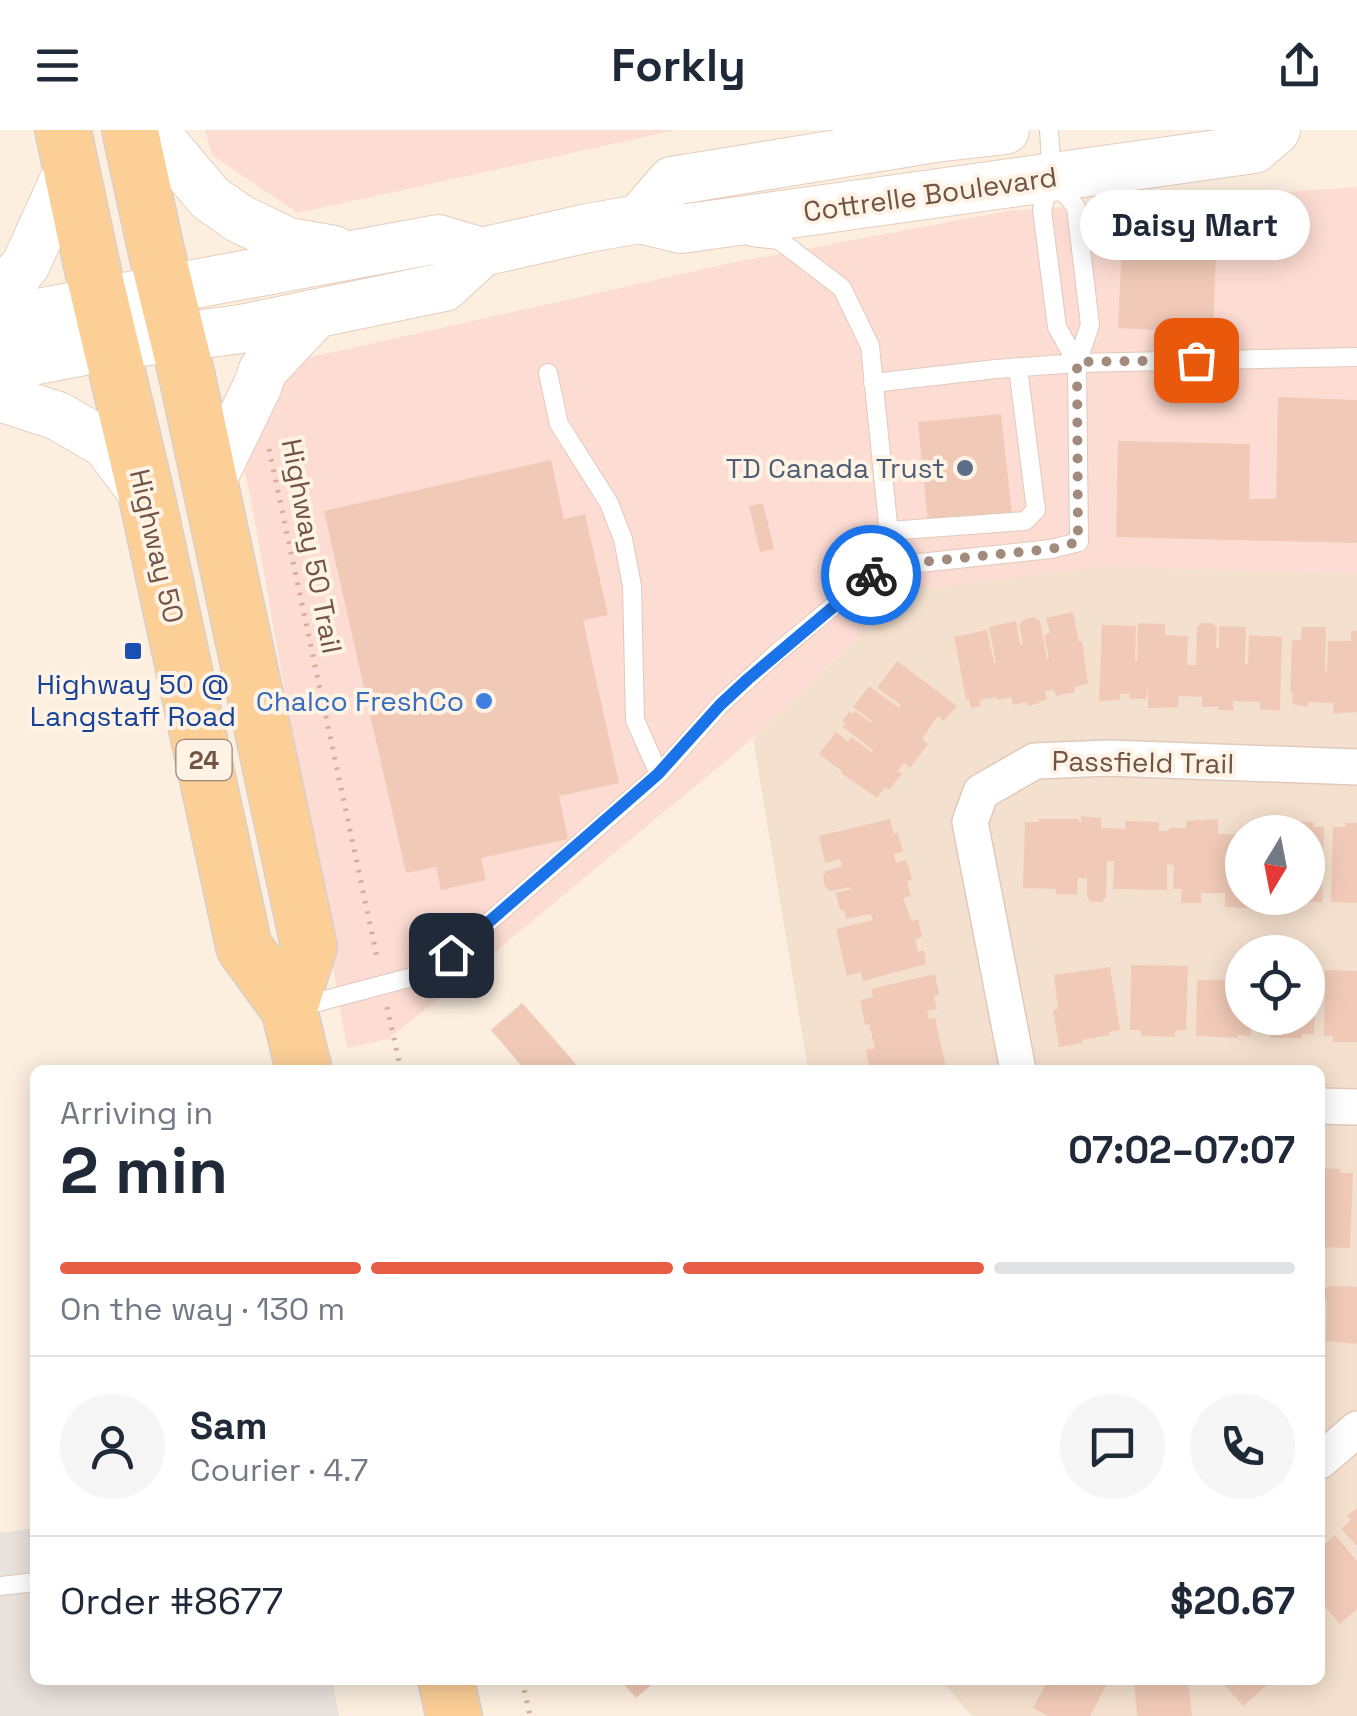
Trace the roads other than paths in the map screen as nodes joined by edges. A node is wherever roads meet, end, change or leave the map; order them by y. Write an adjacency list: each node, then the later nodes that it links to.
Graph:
1 (130, 130): 12 (main road, 24)
2 (153, 130): 10 (main road)
3 (1005, 130): 8 (main road, Cottrelle Boulevard)
4 (1049, 130): 7 (lane)
5 (1276, 130): 7 (main road, Cottrelle Boulevard)
6 (67, 147): 11 (main road); 15 (main road, Highway 50 / 24)
7 (1052, 176): 8 (main road, Cottrelle Boulevard); 17 (lane); 17 (lane)
8 (660, 224): 9 (main road, Cottrelle Boulevard); 21 (lane)
9 (482, 252): 10 (main road, Cottrelle Boulevard); 13 (main road, Cottrelle Boulevard)
10 (357, 254): 12 (main road, Cottrelle Boulevard)
11 (0, 296)
12 (172, 314): 13 (main road, Cottrelle Boulevard); 15 (main road); 23 (main road, 24)
13 (315, 315): 23 (main road)
14 (0, 320): 15 (main road)
15 (106, 324): 18 (main road); 24 (main road, Highway 50 / 24)
16 (1357, 357): 17 (lane)
17 (1077, 362): 19 (lane); 26 (lane)
18 (0, 366)
19 (1018, 368): 21 (lane); 25 (lane)
20 (548, 373): 28 (lane)
21 (874, 383): 25 (lane)
22 (0, 397): 24 (main road)
23 (209, 486): 29 (main road, 24)
24 (147, 498): 29 (main road, Highway 50 / 24)
25 (888, 531): 26 (lane)
26 (896, 554): 28 (lane)
27 (1357, 768): 31 (street, Passfield Trail)
28 (658, 774): 29 (lane)
29 (289, 1009): 30 (main road, Highway 50 / 24)
30 (303, 1065)
31 (1017, 1065)
32 (1325, 1106): 33 (street)
33 (1357, 1107)
34 (1357, 1428): 35 (street)
35 (1325, 1457)
36 (30, 1583): 37 (lane)
37 (0, 1586)
38 (447, 1685): 39 (main road)
39 (454, 1716)

